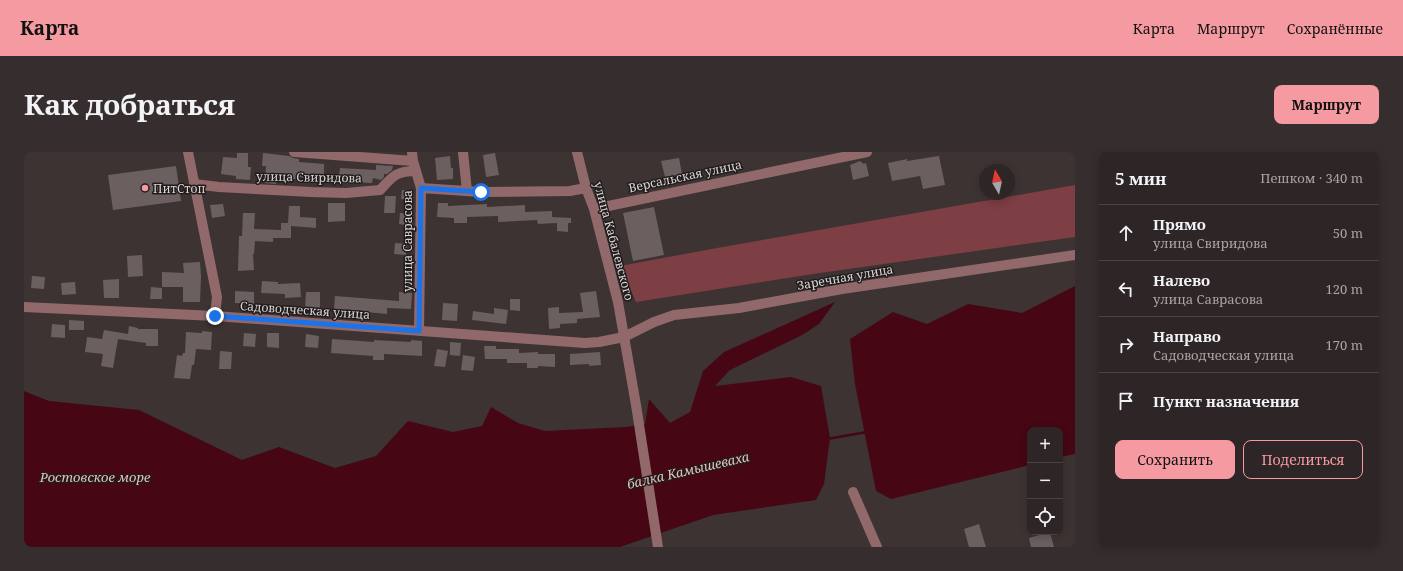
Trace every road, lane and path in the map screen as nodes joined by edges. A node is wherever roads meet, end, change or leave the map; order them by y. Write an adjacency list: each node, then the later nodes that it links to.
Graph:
1 (188, 152): 7 (street)
2 (294, 152): 6 (street)
3 (463, 152): 10 (street)
4 (577, 152): 9 (street, улица Кабалевского)
5 (867, 152): 11 (street, Версальская улица)
6 (414, 161): 7 (street, улица Свиридова); 8 (street, улица Саврасова)
7 (194, 184): 14 (street)
8 (421, 188): 10 (street); 15 (street, улица Саврасова)
9 (586, 188): 10 (street); 11 (street, улица Кабалевского)
10 (467, 191)
11 (598, 208): 16 (street, улица Кабалевского)
12 (1075, 254): 16 (street, Заречная улица)
13 (24, 307): 14 (street, Садоводческая улица)
14 (215, 316): 15 (street, Садоводческая улица)
15 (419, 331): 17 (street, Садоводческая улица)
16 (624, 337): 17 (street, Заречная улица); 19 (street, улица Кабалевского)
17 (585, 343)
18 (853, 492): 20 (street)
19 (658, 547)
20 (877, 547)

